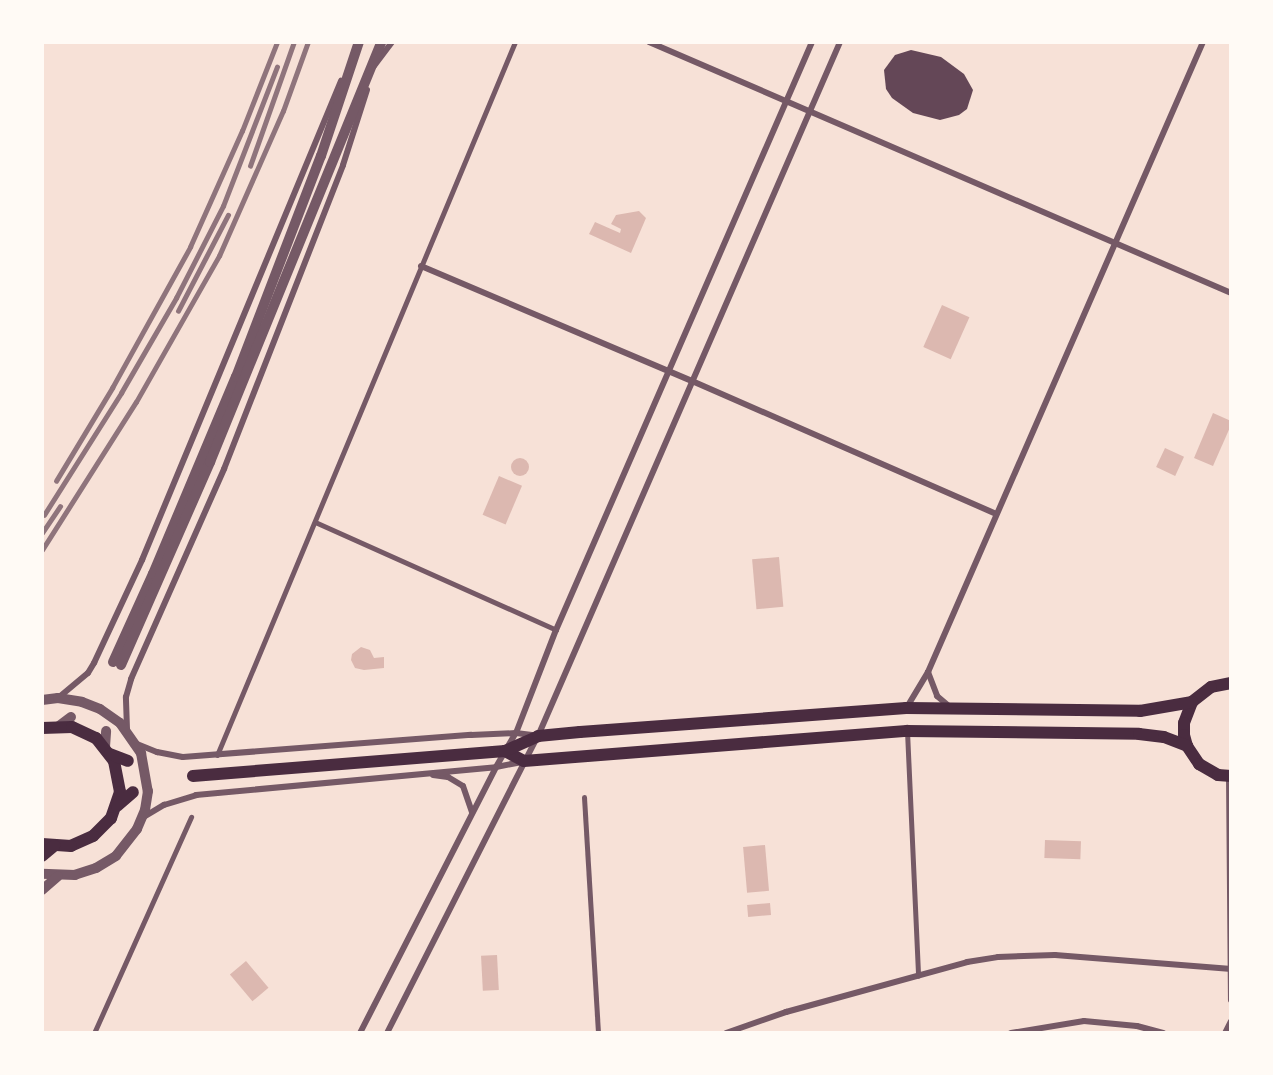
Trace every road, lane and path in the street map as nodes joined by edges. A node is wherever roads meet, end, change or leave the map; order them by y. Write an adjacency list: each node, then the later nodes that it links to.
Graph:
1 (358, 42): 2 (street); 21 (street)
2 (385, 42): 8 (street); 8 (street)
3 (515, 42): 12 (street)
4 (649, 42): 9 (street)
5 (812, 42): 9 (street)
6 (840, 42): 10 (street)
7 (1203, 42): 11 (street)
8 (374, 66): 29 (street)
9 (786, 101): 10 (street); 14 (street)
10 (811, 112): 11 (street); 15 (street)
11 (1114, 242): 13 (street); 16 (street)
12 (421, 266): 14 (street); 17 (street)
13 (1231, 293)
14 (669, 371): 15 (street); 18 (street)
15 (692, 381): 16 (street); 33 (street)
16 (996, 514): 19 (street)
17 (315, 522): 18 (street); 38 (street)
18 (556, 630): 32 (street)
19 (928, 672): 24 (street); 25 (street)
20 (1231, 682): 23 (main road)
21 (58, 699): 22 (street); 29 (street)
22 (42, 700)
23 (1192, 702): 24 (main road); 35 (main road)
24 (950, 707): 25 (main road)
25 (906, 708): 33 (main road)
26 (71, 717): 27 (street)
27 (59, 726): 28 (main road); 36 (main road)
28 (42, 728)
29 (127, 730): 34 (street)
30 (106, 731): 36 (street)
31 (907, 731): 35 (main road); 40 (main road); 58 (street)
32 (516, 733): 33 (street); 37 (street); 38 (street)
33 (538, 736): 37 (main road); 40 (street)
34 (137, 744): 38 (street); 50 (street)
35 (1187, 746): 44 (main road)
36 (108, 750): 39 (main road); 47 (main road)
37 (505, 751): 40 (main road); 41 (street); 43 (main road)
38 (217, 755)
39 (128, 761)
40 (524, 761): 41 (street); 63 (street)
41 (495, 767): 42 (street); 48 (street)
42 (420, 773): 48 (street); 50 (street)
43 (193, 776)
44 (1230, 776): 52 (street)
45 (133, 792): 47 (main road)
46 (584, 797): 64 (street)
47 (117, 806): 51 (main road)
48 (472, 812): 62 (street)
49 (190, 817): 61 (street)
50 (142, 819): 55 (street)
51 (48, 845): 53 (main road)
52 (1230, 855): 57 (street)
53 (42, 856)
54 (42, 874): 55 (street)
55 (58, 876): 56 (street)
56 (42, 890)
57 (1230, 969): 58 (street); 59 (street)
58 (918, 976): 65 (street)
59 (1231, 1000)
60 (1231, 1021): 68 (street)
61 (94, 1033)
62 (360, 1033)
63 (387, 1033)
64 (598, 1033)
65 (726, 1033)
66 (1011, 1033): 67 (street)
67 (1162, 1033)
68 (1225, 1033)

